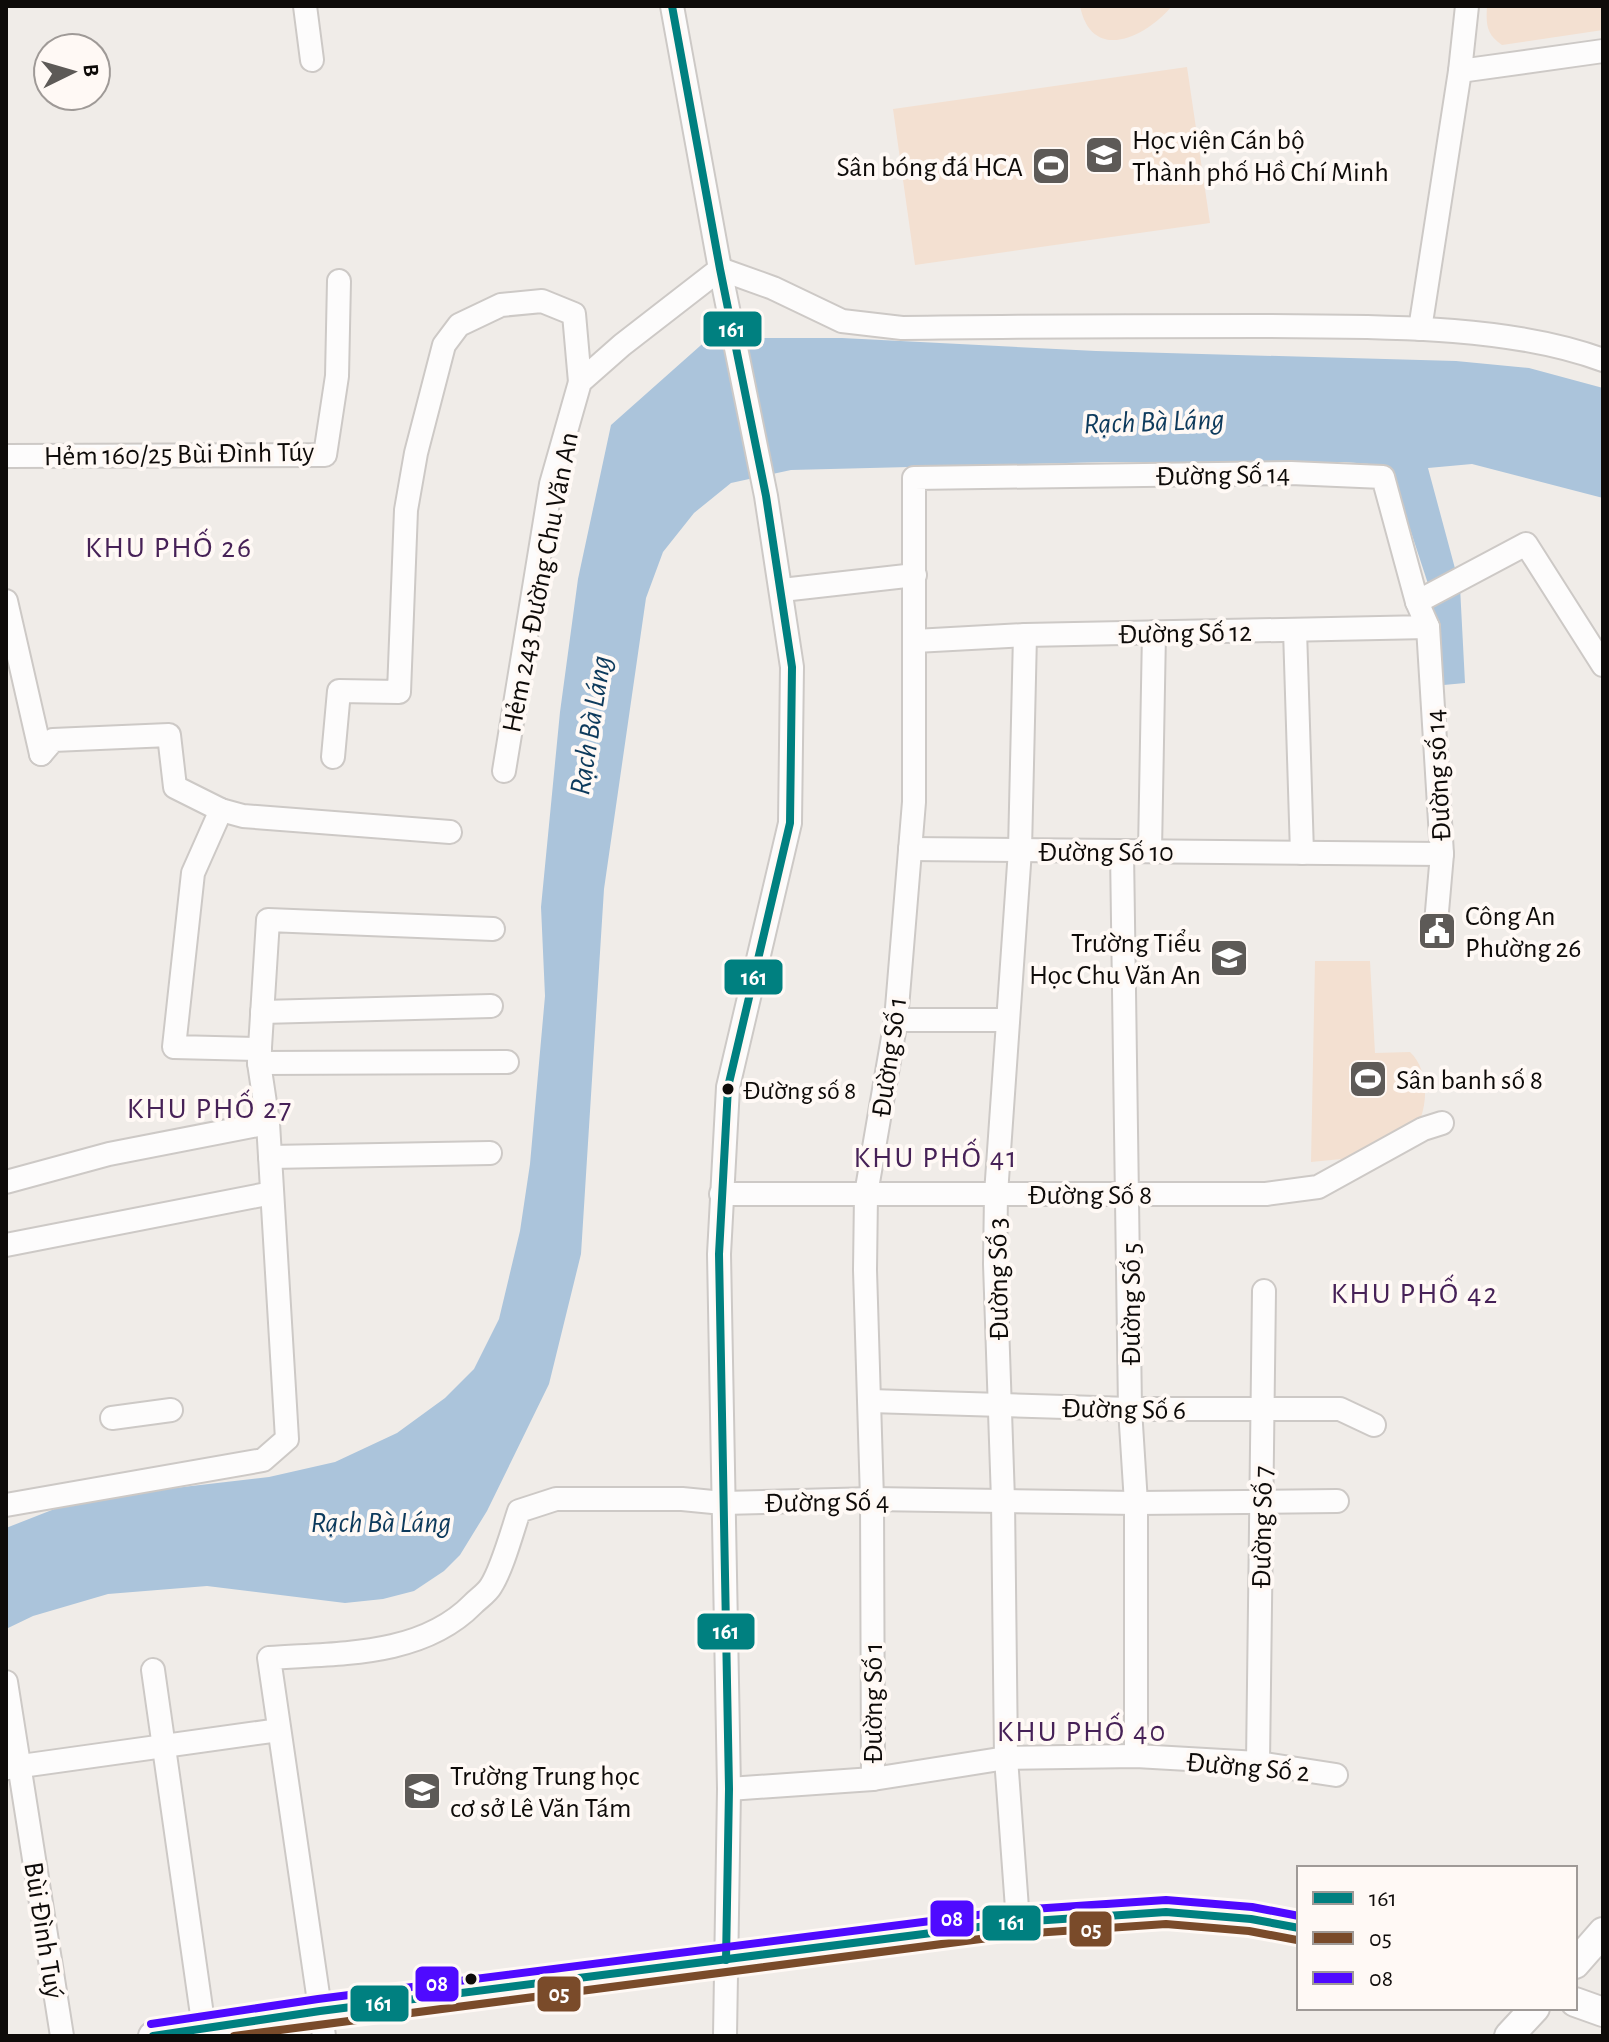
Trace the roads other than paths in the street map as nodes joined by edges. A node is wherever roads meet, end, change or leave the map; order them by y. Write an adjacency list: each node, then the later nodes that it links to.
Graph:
1 (305, 6): 5 (street)
2 (672, 6): 7 (street)
3 (1467, 6): 6 (street)
4 (1603, 51): 6 (street)
5 (312, 60)
6 (1460, 71): 9 (street)
7 (720, 269): 9 (street); 11 (street); 15 (street)
8 (339, 281): 12 (street, Hẻm 160/25 Bùi Đình Túy)
9 (1420, 329): 10 (street)
10 (1603, 360)
11 (580, 382): 24 (street); 25 (street, Hẻm 243 Đường Chu Văn An)
12 (6, 456)
13 (914, 478): 14 (street, Đường Số 1); 16 (street, Đường Số 14)
14 (915, 575): 15 (street); 22 (street, Đường Số 1)
15 (782, 590): 48 (street)
16 (1426, 596): 18 (street); 23 (street)
17 (6, 601): 26 (street)
18 (1428, 627): 19 (street, Đường Số 12); 33 (street, Đường số 14)
19 (1295, 630): 20 (street, Đường Số 12); 32 (street)
20 (1154, 632): 21 (street, Đường Số 12); 31 (street)
21 (1025, 635): 22 (street, Đường Số 12); 29 (street, Đường Số 3)
22 (915, 641): 28 (street, Đường Số 1)
23 (1603, 665)
24 (333, 757)
25 (504, 771)
26 (221, 810): 27 (street); 40 (street)
27 (450, 832)
28 (910, 849): 29 (street, Đường Số 10); 38 (street, Đường Số 1)
29 (1020, 850): 30 (street, Đường Số 10); 39 (street, Đường Số 3)
30 (1122, 851): 31 (street, Đường Số 10); 51 (street, Đường Số 5)
31 (1150, 851): 32 (street, Đường Số 10)
32 (1302, 853): 33 (street, Đường Số 10)
33 (1442, 854): 34 (street, Đường số 14)
34 (1436, 923)
35 (493, 929): 37 (street)
36 (491, 1006): 37 (street)
37 (262, 1012): 40 (street)
38 (896, 1020): 39 (street); 49 (street, Đường Số 1)
39 (1008, 1020): 50 (street, Đường Số 3)
40 (259, 1056): 41 (street); 42 (street)
41 (507, 1062)
42 (268, 1123): 45 (street); 46 (street)
43 (1442, 1123): 51 (street, Đường Số 8)
44 (490, 1153): 45 (street)
45 (270, 1157): 47 (street)
46 (6, 1182)
47 (272, 1193): 52 (street); 67 (street)
48 (721, 1194): 49 (street, Đường Số 8); 65 (street)
49 (866, 1194): 50 (street, Đường Số 8); 54 (street, Đường Số 1)
50 (996, 1194): 51 (street, Đường Số 8); 55 (street, Đường Số 3)
51 (1129, 1194): 56 (street, Đường Số 5)
52 (6, 1245)
53 (1264, 1291): 57 (street, Đường Số 7)
54 (870, 1401): 55 (street, Đường Số 6); 61 (street, Đường Số 1)
55 (1000, 1406): 56 (street, Đường Số 6); 62 (street, Đường Số 3)
56 (1130, 1409): 57 (street, Đường Số 6); 66 (street, Đường Số 5)
57 (1263, 1409): 60 (street, Đường Số 6); 63 (street, Đường Số 7)
58 (171, 1410): 59 (street)
59 (112, 1418)
60 (1374, 1425)
61 (872, 1499): 62 (street, Đường Số 4); 65 (street, Đường Số 4); 77 (street, Đường Số 1)
62 (1003, 1500): 66 (street, Đường Số 4); 73 (street, Đường Số 3)
63 (1261, 1501): 64 (street, Đường Số 4); 66 (street, Đường Số 4); 74 (street, Đường Số 7)
64 (1337, 1501)
65 (723, 1503): 70 (street, Đường Số 4); 78 (street)
66 (1136, 1503): 72 (street, Đường Số 5)
67 (6, 1505)
68 (153, 1670): 71 (street)
69 (6, 1682): 75 (street, Bùi Đình Tuý)
70 (279, 1730): 71 (street); 87 (street)
71 (164, 1747): 75 (street); 88 (street)
72 (1136, 1756): 73 (street, Đường Số 2); 74 (street, Đường Số 2)
73 (1006, 1758): 77 (street, Đường Số 2); 79 (street, Đường Số 3)
74 (1258, 1763): 76 (street, Đường Số 2)
75 (12, 1767): 89 (street, Bùi Đình Tuý)
76 (1336, 1775)
77 (873, 1779): 78 (street, Đường Số 2)
78 (729, 1789): 82 (street)
79 (1018, 1922): 80 (main road); 82 (main road)
80 (1297, 1928)
81 (1603, 1932): 83 (main road)
82 (726, 1960): 87 (main road); 91 (street)
83 (1577, 1962)
84 (1577, 2003): 86 (main road)
85 (1533, 2010): 92 (main road)
86 (1603, 2012)
87 (322, 2023): 88 (main road)
88 (204, 2029): 90 (main road)
89 (62, 2036)
90 (153, 2036)
91 (725, 2036)
92 (1509, 2036)

